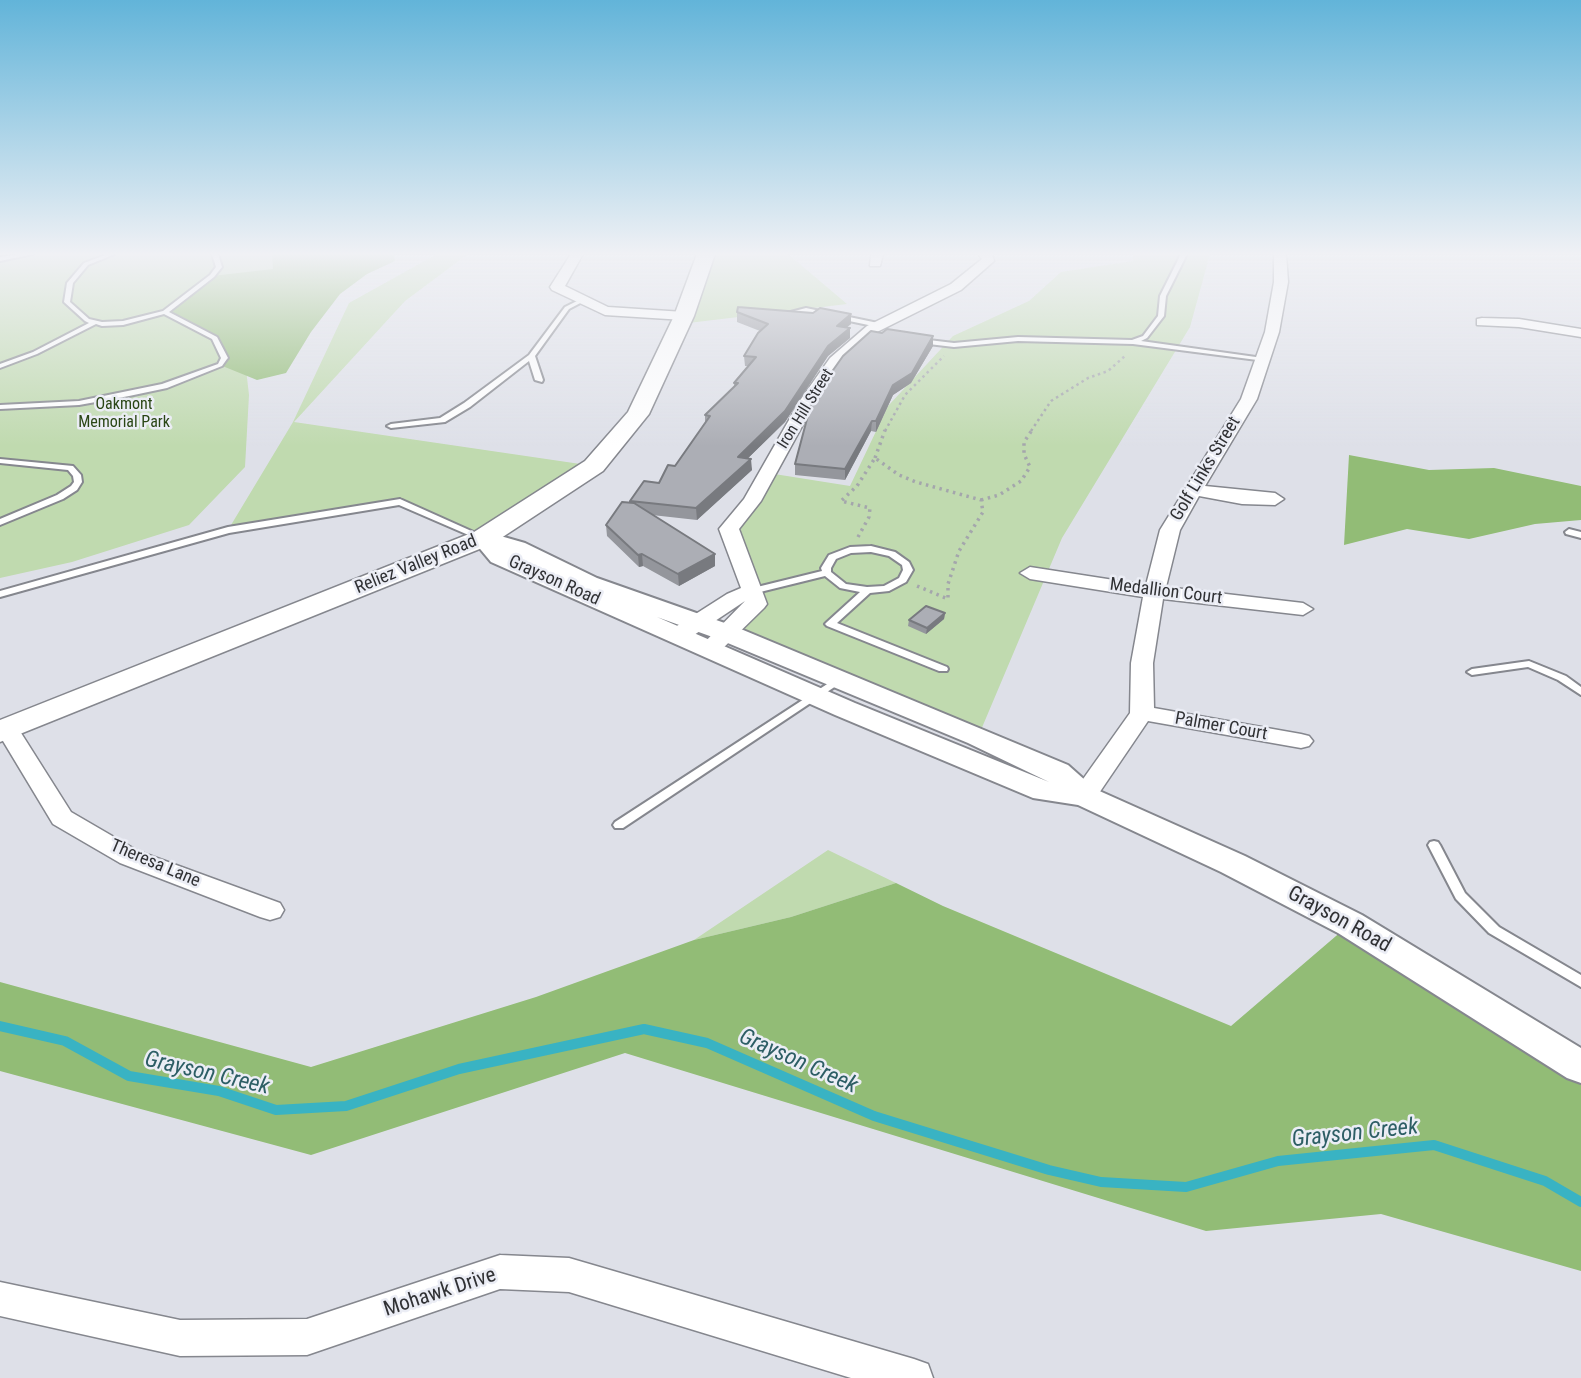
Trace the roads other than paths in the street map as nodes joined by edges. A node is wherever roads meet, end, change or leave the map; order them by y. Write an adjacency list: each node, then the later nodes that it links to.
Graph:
1 (88, 318): 11 (lane)
2 (143, 318): 11 (lane)
3 (176, 318): 20 (lane)
4 (559, 318): 16 (lane)
5 (683, 318): 28 (main road, Reliez Valley Road)
6 (835, 318): 12 (lane)
7 (898, 318): 12 (street, Iron Hill Street)
8 (1159, 318): 15 (lane)
9 (1273, 318): 17 (street, Golf Links Street)
10 (1482, 321): 13 (street)
11 (95, 322): 18 (lane)
12 (876, 330): 32 (street, Iron Hill Street)
13 (1581, 333)
14 (916, 340): 15 (lane)
15 (1134, 342): 17 (lane)
16 (531, 356): 19 (lane); 21 (lane)
17 (1263, 360): 23 (street, Golf Links Street)
18 (0, 366)
19 (539, 380)
20 (0, 407)
21 (391, 426)
22 (0, 461): 25 (lane)
23 (1194, 490): 24 (street); 33 (street, Golf Links Street)
24 (1275, 499)
25 (0, 522)
26 (1569, 532): 27 (lane)
27 (1581, 535)
28 (483, 538): 34 (lane); 36 (street, Grayson Road); 44 (main road, Reliez Valley Road)
29 (827, 573): 31 (lane); 31 (lane); 32 (lane)
30 (1030, 573): 33 (street, Medallion Court)
31 (867, 590): 38 (lane)
32 (752, 591): 36 (street); 37 (street)
33 (1153, 592): 35 (street, Medallion Court); 43 (street, Golf Links Street)
34 (0, 594)
35 (1303, 608)
36 (687, 629): 37 (street, Grayson Road)
37 (718, 641): 40 (street, Grayson Road); 42 (street, Grayson Road)
38 (943, 669)
39 (1472, 672): 41 (lane)
40 (838, 680): 42 (lane); 46 (street, Grayson Road)
41 (1581, 691)
42 (816, 696): 46 (street, Grayson Road); 47 (lane)
43 (1142, 713): 45 (street, Palmer Court); 46 (street)
44 (4, 731): 49 (street, Theresa Lane)
45 (1300, 741)
46 (1084, 796): 51 (street, Grayson Road)
47 (619, 825)
48 (1434, 845): 50 (lane)
49 (270, 911)
50 (1581, 982)
51 (1581, 1067)
52 (0, 1299): 53 (street, Mohawk Drive)
53 (900, 1376)

